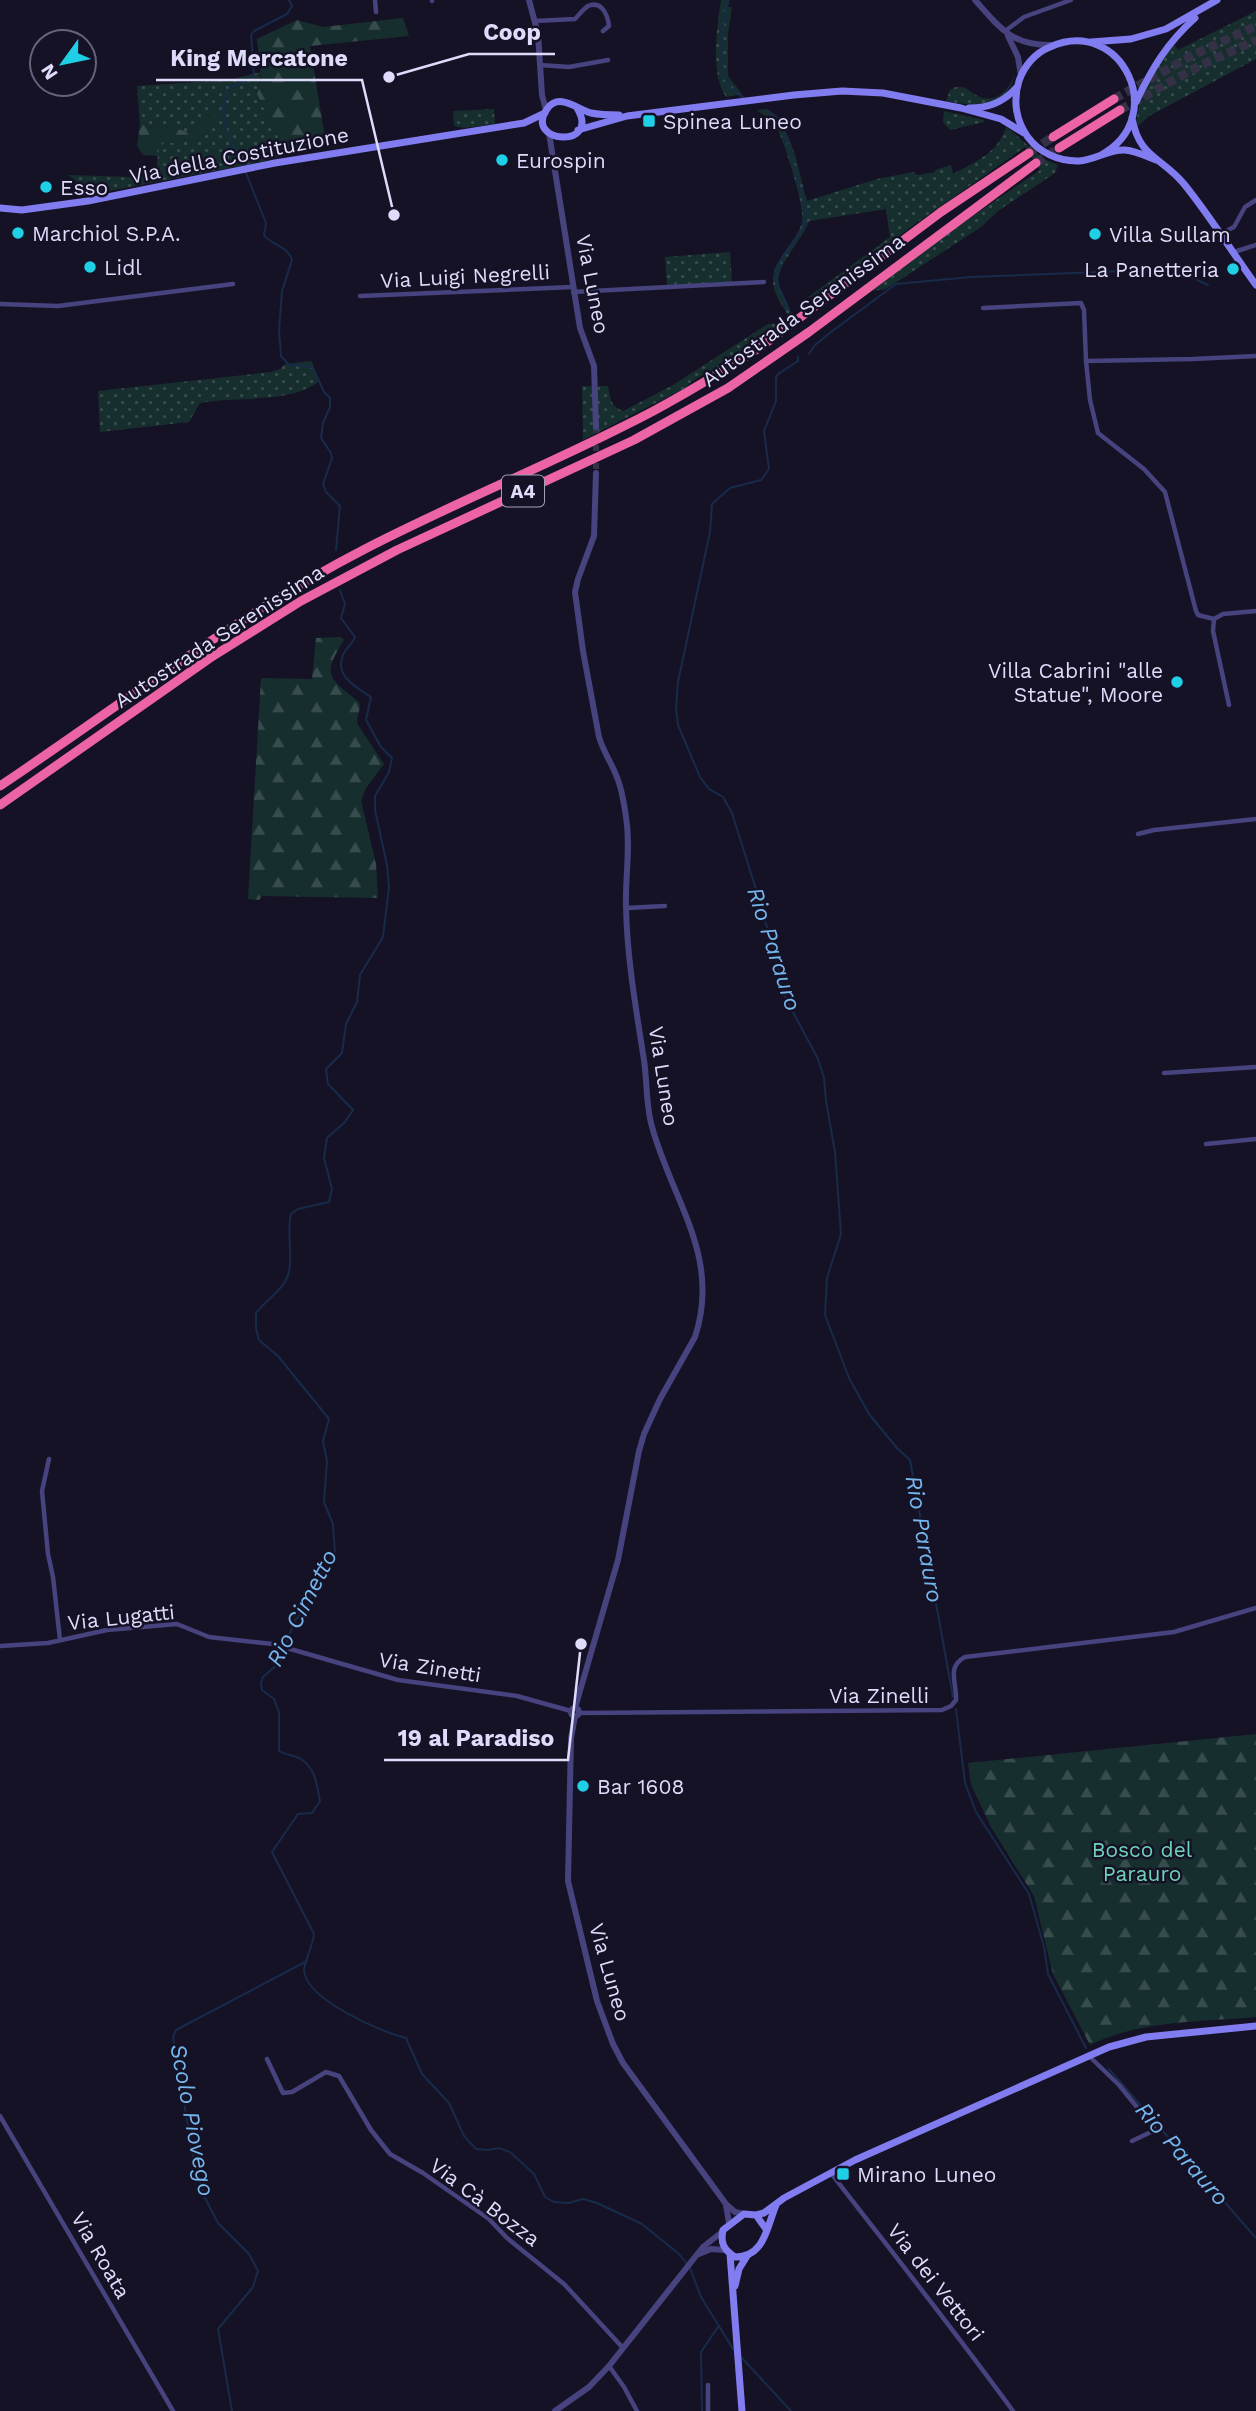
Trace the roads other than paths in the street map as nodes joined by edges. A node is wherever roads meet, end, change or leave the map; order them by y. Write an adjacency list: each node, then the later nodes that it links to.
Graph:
1 (375, 0): 7 (street)
2 (529, 0): 8 (street)
3 (975, 0): 10 (street)
4 (1072, 0): 10 (street)
5 (1217, 0): 6 (main road)
6 (1208, 6): 11 (main road); 20 (main road)
7 (376, 12)
8 (535, 21): 9 (street); 14 (street)
9 (603, 32)
10 (1006, 33): 12 (street); 15 (street)
11 (1087, 42): 12 (main road); 20 (main road)
12 (1053, 46): 15 (main road)
13 (608, 60): 14 (street)
14 (539, 65): 17 (street)
15 (1021, 76): 16 (main road)
16 (1017, 86): 22 (main road); 30 (main road)
17 (541, 89): 19 (street); 24 (street)
18 (1114, 99): 31 (highway)
19 (555, 103): 21 (main road); 24 (main road)
20 (1135, 106): 26 (main road)
21 (577, 108): 25 (main road); 28 (main road)
22 (961, 108): 25 (main road); 30 (main road)
23 (1120, 110): 34 (highway)
24 (546, 112): 27 (main road, Via della Costituzione); 29 (main road)
25 (627, 116): 28 (main road)
26 (1132, 118): 36 (main road); 37 (main road)
27 (524, 123): 29 (main road, Via della Costituzione); 40 (main road, Via della Costituzione)
28 (578, 130): 32 (main road)
29 (548, 132): 32 (main road); 33 (street, Via Luneo)
30 (1024, 133): 36 (main road)
31 (1053, 137)
32 (564, 138): 33 (street)
33 (553, 148): 47 (street, Via Luneo)
34 (1059, 148)
35 (1029, 153): 58 (highway, Autostrada Serenissima / A4)
36 (1101, 155): 37 (main road)
37 (1156, 160): 41 (main road)
38 (1036, 163): 59 (highway, Autostrada Serenissima / A4)
39 (1256, 200): 41 (street)
40 (0, 208)
41 (1220, 235): 43 (main road)
42 (1256, 245): 43 (street)
43 (1233, 252): 46 (main road)
44 (764, 282): 47 (street, Via Luigi Negrelli)
45 (233, 284): 49 (street)
46 (1256, 285)
47 (573, 289): 48 (street, Via Luigi Negrelli); 53 (street, Via Luneo)
48 (360, 296)
49 (0, 303)
50 (983, 308): 52 (street)
51 (1256, 356): 52 (street)
52 (1086, 360): 56 (street)
53 (596, 427)
54 (596, 473): 63 (street, Via Luneo)
55 (1256, 611): 56 (street)
56 (1214, 619): 57 (street)
57 (1229, 705)
58 (0, 786)
59 (0, 804)
60 (1256, 819): 61 (street)
61 (1138, 834)
62 (665, 906): 63 (street)
63 (626, 908): 73 (street, Via Luneo)
64 (1256, 1067): 65 (street)
65 (1164, 1073)
66 (1256, 1139): 67 (street)
67 (1206, 1144)
68 (49, 1459): 70 (street)
69 (1256, 1608): 73 (street, Via Zinelli)
70 (60, 1640): 71 (street, Via Lugatti); 72 (street, Via Lugatti)
71 (0, 1646)
72 (284, 1648): 73 (street, Via Zinetti)
73 (575, 1712): 80 (street, Via Luneo)
74 (1256, 2026): 75 (main road)
75 (1088, 2055): 78 (street); 79 (main road)
76 (267, 2059): 91 (street, Via Cà Bozza)
77 (0, 2116): 94 (street, Via Roata)
78 (1132, 2141)
79 (831, 2173): 81 (main road); 99 (street, Via dei Vettori)
80 (726, 2204): 82 (street); 84 (street)
81 (776, 2204): 83 (main road); 85 (main road)
82 (744, 2214): 83 (main road); 84 (main road)
83 (756, 2215): 85 (main road)
84 (729, 2223): 86 (main road)
85 (766, 2229): 89 (main road)
86 (722, 2232): 87 (main road); 88 (street)
87 (728, 2252): 88 (street); 89 (main road); 90 (main road)
88 (697, 2255): 91 (street)
89 (747, 2256): 90 (main road)
90 (734, 2300): 98 (main road)
91 (623, 2348): 92 (street)
92 (610, 2366): 95 (street); 96 (street)
93 (708, 2385): 97 (street)
94 (173, 2411)
95 (555, 2411)
96 (637, 2411)
97 (708, 2411)
98 (742, 2411)
99 (1013, 2411)

